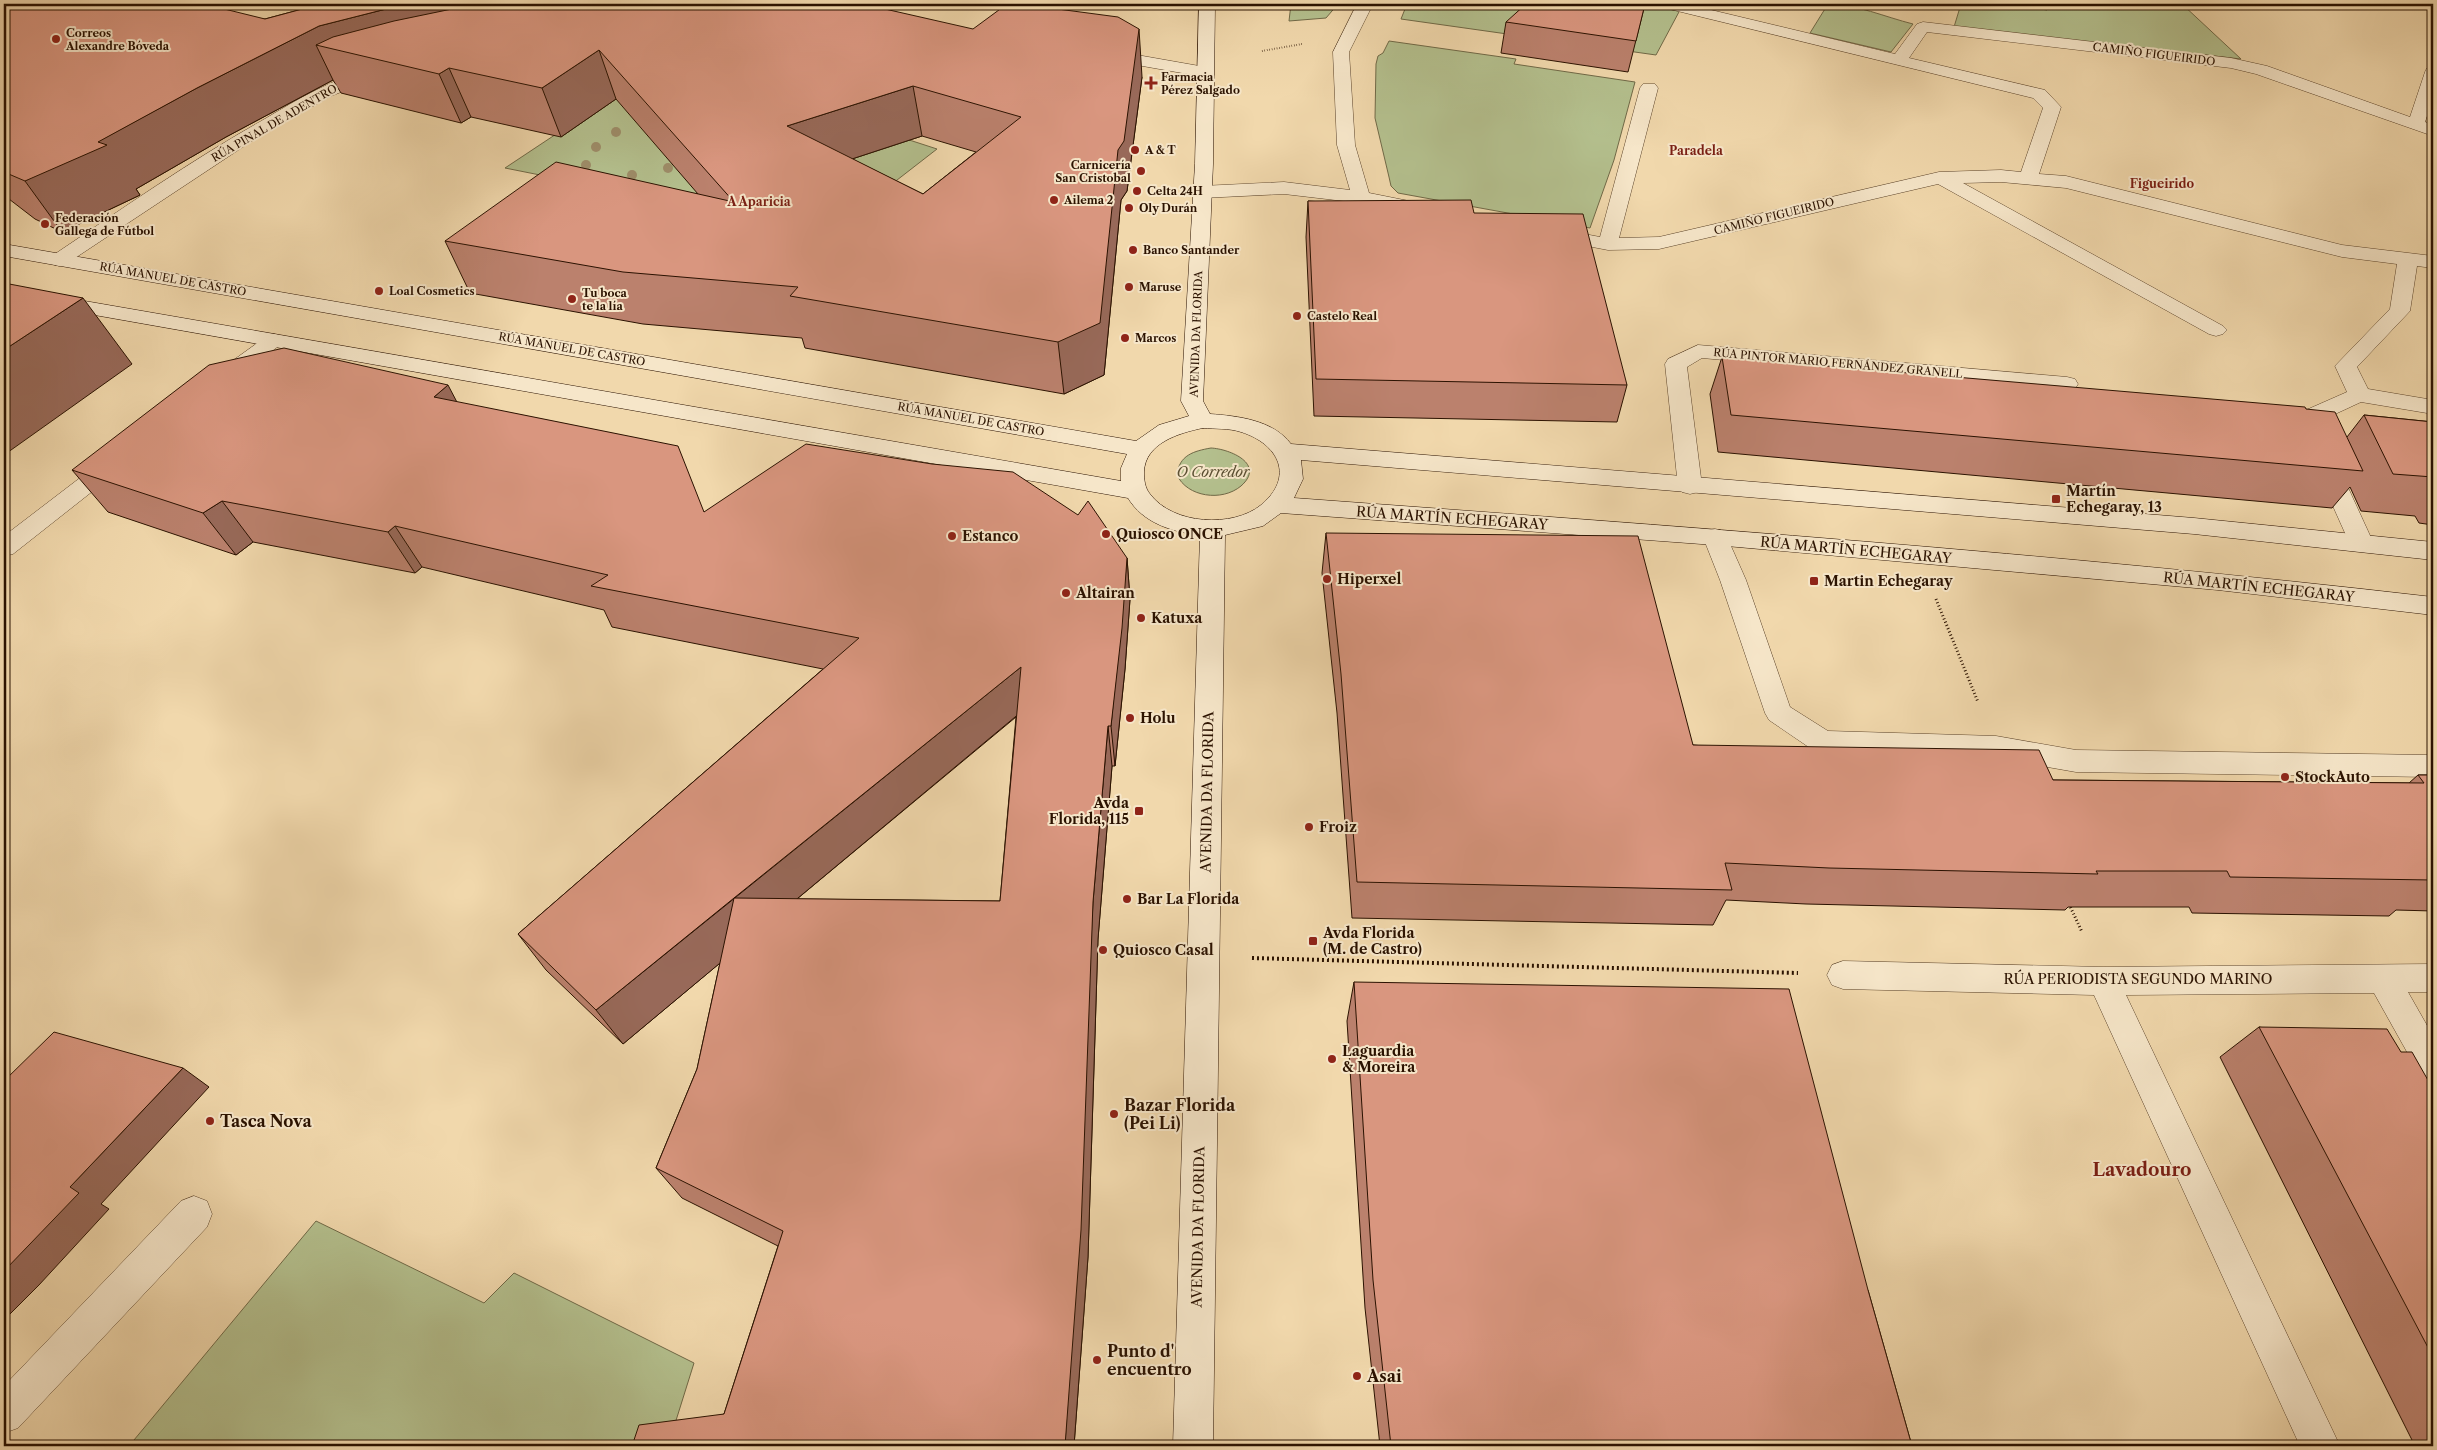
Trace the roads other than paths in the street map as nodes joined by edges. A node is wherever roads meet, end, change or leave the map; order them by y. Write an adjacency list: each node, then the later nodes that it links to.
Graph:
1 (1207, 4): 7 (street, AVENIDA DA FLORIDA)
2 (1365, 4): 15 (street)
3 (1667, 4): 5 (street)
4 (1085, 51): 7 (street)
5 (1899, 60): 10 (street, CAMIÑO FIGUEIRIDO); 13 (street)
6 (394, 68): 21 (street, RÚA PINAL DE ADENTRO)
7 (1205, 72): 14 (street, AVENIDA DA FLORIDA)
8 (2433, 72): 10 (street)
9 (1649, 88): 18 (street)
10 (2416, 124): 11 (street, CAMIÑO FIGUEIRIDO)
11 (2433, 131)
12 (1939, 178): 13 (street, CAMIÑO FIGUEIRIDO); 18 (street, CAMIÑO FIGUEIRIDO); 24 (street)
13 (2028, 178): 20 (street, CAMIÑO FIGUEIRIDO)
14 (1202, 192): 15 (street); 30 (street, AVENIDA DA FLORIDA)
15 (1361, 197): 16 (street)
16 (1436, 211)
17 (1531, 230): 18 (street, CAMIÑO FIGUEIRIDO)
18 (1608, 244)
19 (4, 250): 21 (street, RÚA MANUEL DE CASTRO)
20 (2408, 258): 22 (street, CAMIÑO FIGUEIRIDO); 28 (street)
21 (59, 260): 31 (street, RÚA MANUEL DE CASTRO)
22 (2433, 262)
23 (4, 293): 25 (street)
24 (2216, 330)
25 (274, 340): 27 (street); 35 (street)
26 (2067, 384): 34 (street, RÚA PINTOR MARIO FERNÁNDEZ GRANELL)
27 (209, 390)
28 (2359, 395): 29 (street); 39 (street)
29 (2433, 407)
30 (1203, 421): 31 (street); 33 (street)
31 (1141, 449): 35 (street)
32 (130, 451): 40 (street)
33 (1285, 451): 34 (street); 36 (street)
34 (1690, 486): 39 (street)
35 (1135, 491): 37 (street)
36 (1278, 505): 37 (street); 38 (street, RÚA MARTÍN ECHEGARAY)
37 (1212, 528): 51 (street, AVENIDA DA FLORIDA)
38 (1715, 537): 42 (street, RÚA MARTÍN ECHEGARAY); 43 (street)
39 (2361, 542): 41 (street)
40 (4, 548)
41 (2433, 551)
42 (2433, 606)
43 (2433, 766)
44 (1843, 975): 47 (street, RÚA PERIODISTA SEGUNDO MARINO)
45 (2433, 978): 46 (street, RÚA PERIODISTA SEGUNDO MARINO)
46 (2383, 979): 47 (street, RÚA PERIODISTA SEGUNDO MARINO); 48 (street)
47 (2103, 981): 52 (street)
48 (2433, 1066)
49 (194, 1214): 50 (street)
50 (4, 1414)
51 (1193, 1446)
52 (2320, 1446)

